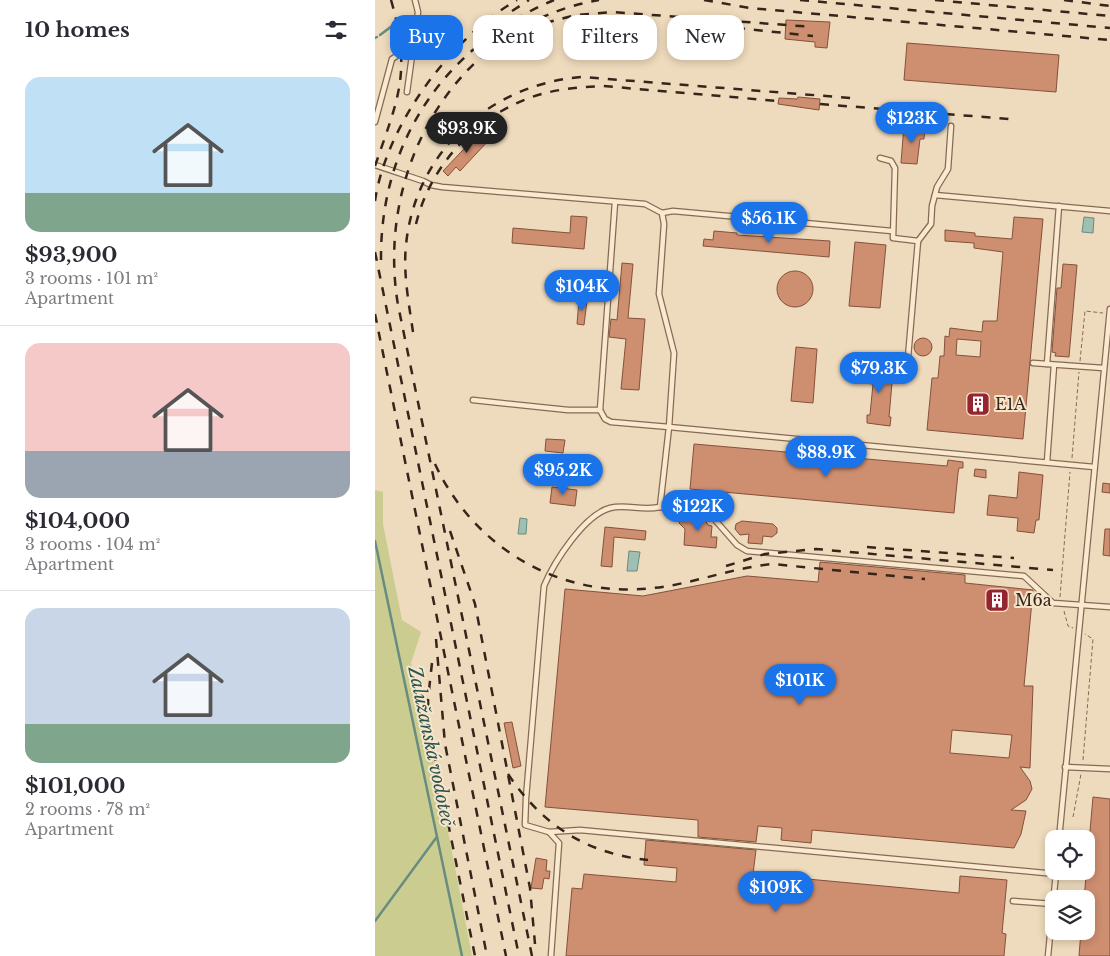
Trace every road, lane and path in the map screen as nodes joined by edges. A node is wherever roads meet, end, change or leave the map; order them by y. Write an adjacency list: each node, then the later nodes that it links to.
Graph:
1 (415, 0): 2 (lane)
2 (418, 15)
3 (392, 60): 6 (lane)
4 (412, 60): 5 (lane)
5 (407, 92)
6 (375, 122)
7 (951, 126): 10 (lane)
8 (880, 158): 15 (lane)
9 (375, 165): 11 (lane)
10 (935, 194): 12 (lane); 16 (lane)
11 (615, 202): 14 (lane); 25 (lane)
12 (1059, 206): 13 (lane); 19 (lane)
13 (1110, 211)
14 (662, 213): 15 (lane); 26 (lane)
15 (892, 231): 16 (lane)
16 (918, 241): 23 (lane)
17 (1109, 312): 21 (path); 22 (lane)
18 (1033, 363): 19 (lane)
19 (1047, 364): 20 (lane)
20 (1054, 365): 21 (lane); 27 (lane)
21 (1079, 367): 22 (lane); 28 (path)
22 (1103, 368): 29 (lane)
23 (907, 369)
24 (473, 400): 25 (lane)
25 (600, 410): 26 (lane)
26 (669, 427): 27 (lane); 30 (lane)
27 (1047, 462): 28 (lane)
28 (1071, 464): 29 (lane); 31 (path)
29 (1094, 467): 32 (lane)
30 (660, 507): 31 (lane); 40 (lane)
31 (1062, 604): 32 (lane); 34 (path)
32 (1081, 604): 33 (lane); 34 (lane)
33 (1110, 607)
34 (1078, 630): 35 (lane); 36 (path)
35 (1065, 767): 36 (lane); 39 (lane)
36 (1082, 767): 37 (lane); 38 (path)
37 (1110, 769)
38 (1073, 817)
39 (1060, 830)
40 (549, 832): 41 (lane); 45 (lane)
41 (1045, 871)
42 (1013, 901): 43 (lane)
43 (1045, 903)
44 (1050, 940): 46 (lane)
45 (551, 956)
46 (1048, 956)

